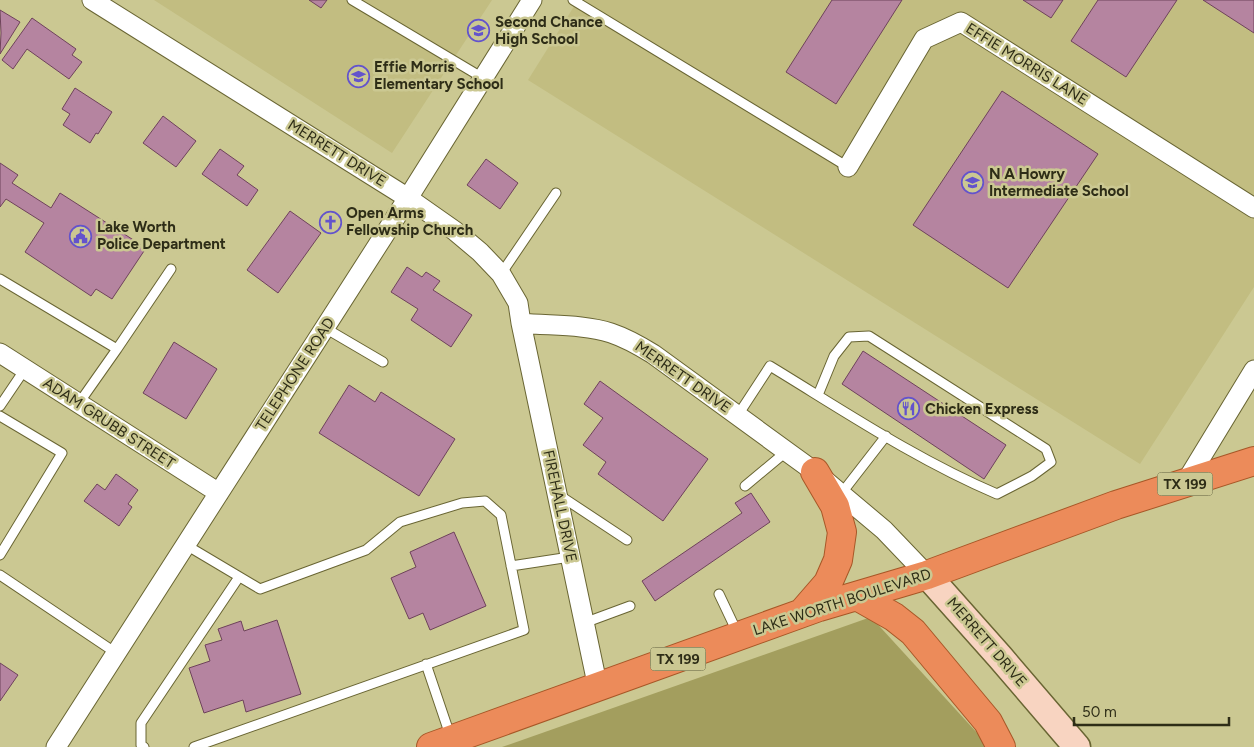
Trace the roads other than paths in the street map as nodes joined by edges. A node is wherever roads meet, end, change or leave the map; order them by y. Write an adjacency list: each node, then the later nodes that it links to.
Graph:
1 (92, 0): 8 (street, MERRETT DRIVE)
2 (352, 0): 5 (lane)
3 (532, 0): 5 (street, TELEPHONE ROAD)
4 (574, 0): 6 (lane)
5 (483, 78): 8 (street, TELEPHONE ROAD)
6 (848, 167): 9 (street, EFFIE MORRIS LANE)
7 (556, 192): 11 (lane)
8 (408, 198): 11 (street, MERRETT DRIVE); 14 (street, TELEPHONE ROAD)
9 (1254, 208)
10 (171, 268): 15 (lane)
11 (501, 274): 13 (street, MERRETT DRIVE)
12 (0, 279): 15 (lane)
13 (521, 323): 23 (street, MERRETT DRIVE); 32 (street, FIREHALL DRIVE)
14 (325, 328): 17 (lane); 31 (street, TELEPHONE ROAD)
15 (117, 349): 21 (lane)
16 (0, 353): 18 (street, ADAM GRUBB STREET)
17 (383, 362)
18 (25, 369): 21 (street, ADAM GRUBB STREET); 22 (lane)
19 (1254, 370): 29 (street)
20 (818, 395): 23 (lane); 25 (lane); 25 (lane)
21 (79, 403): 31 (street, ADAM GRUBB STREET)
22 (0, 406)
23 (738, 415): 26 (street, MERRETT DRIVE)
24 (0, 416): 36 (lane)
25 (886, 436): 33 (lane)
26 (787, 451): 28 (street, MERRETT DRIVE); 30 (lane)
27 (1254, 461): 29 (highway, LAKE WORTH BOULEVARD / TX 199)
28 (815, 472): 33 (street, MERRETT DRIVE); 45 (highway)
29 (1184, 485): 39 (highway, LAKE WORTH BOULEVARD / TX 199)
30 (745, 486)
31 (218, 493): 35 (street, TELEPHONE ROAD)
32 (557, 494): 34 (lane); 37 (street, FIREHALL DRIVE)
33 (841, 494): 39 (street, MERRETT DRIVE)
34 (627, 540)
35 (186, 545): 41 (lane); 48 (street, TELEPHONE ROAD)
36 (0, 554)
37 (570, 557): 38 (lane); 46 (street, FIREHALL DRIVE)
38 (511, 566): 41 (lane); 49 (lane)
39 (927, 575): 43 (highway, LAKE WORTH BOULEVARD / TX 199); 56 (main road, MERRETT DRIVE)
40 (0, 576): 48 (lane)
41 (239, 577): 53 (lane)
42 (719, 594): 47 (lane)
43 (857, 596): 45 (highway, LAKE WORTH BOULEVARD / TX 199); 55 (highway)
44 (630, 606): 46 (lane)
45 (802, 613): 47 (highway, LAKE WORTH BOULEVARD / TX 199)
46 (584, 623): 50 (street, FIREHALL DRIVE)
47 (739, 637): 50 (highway, LAKE WORTH BOULEVARD / TX 199)
48 (116, 653): 52 (street, TELEPHONE ROAD)
49 (426, 664): 51 (lane); 54 (lane)
50 (598, 688): 51 (highway, LAKE WORTH BOULEVARD / TX 199)
51 (441, 743)
52 (56, 747)
53 (144, 747)
54 (194, 747)
55 (1001, 747)
56 (1077, 747)

